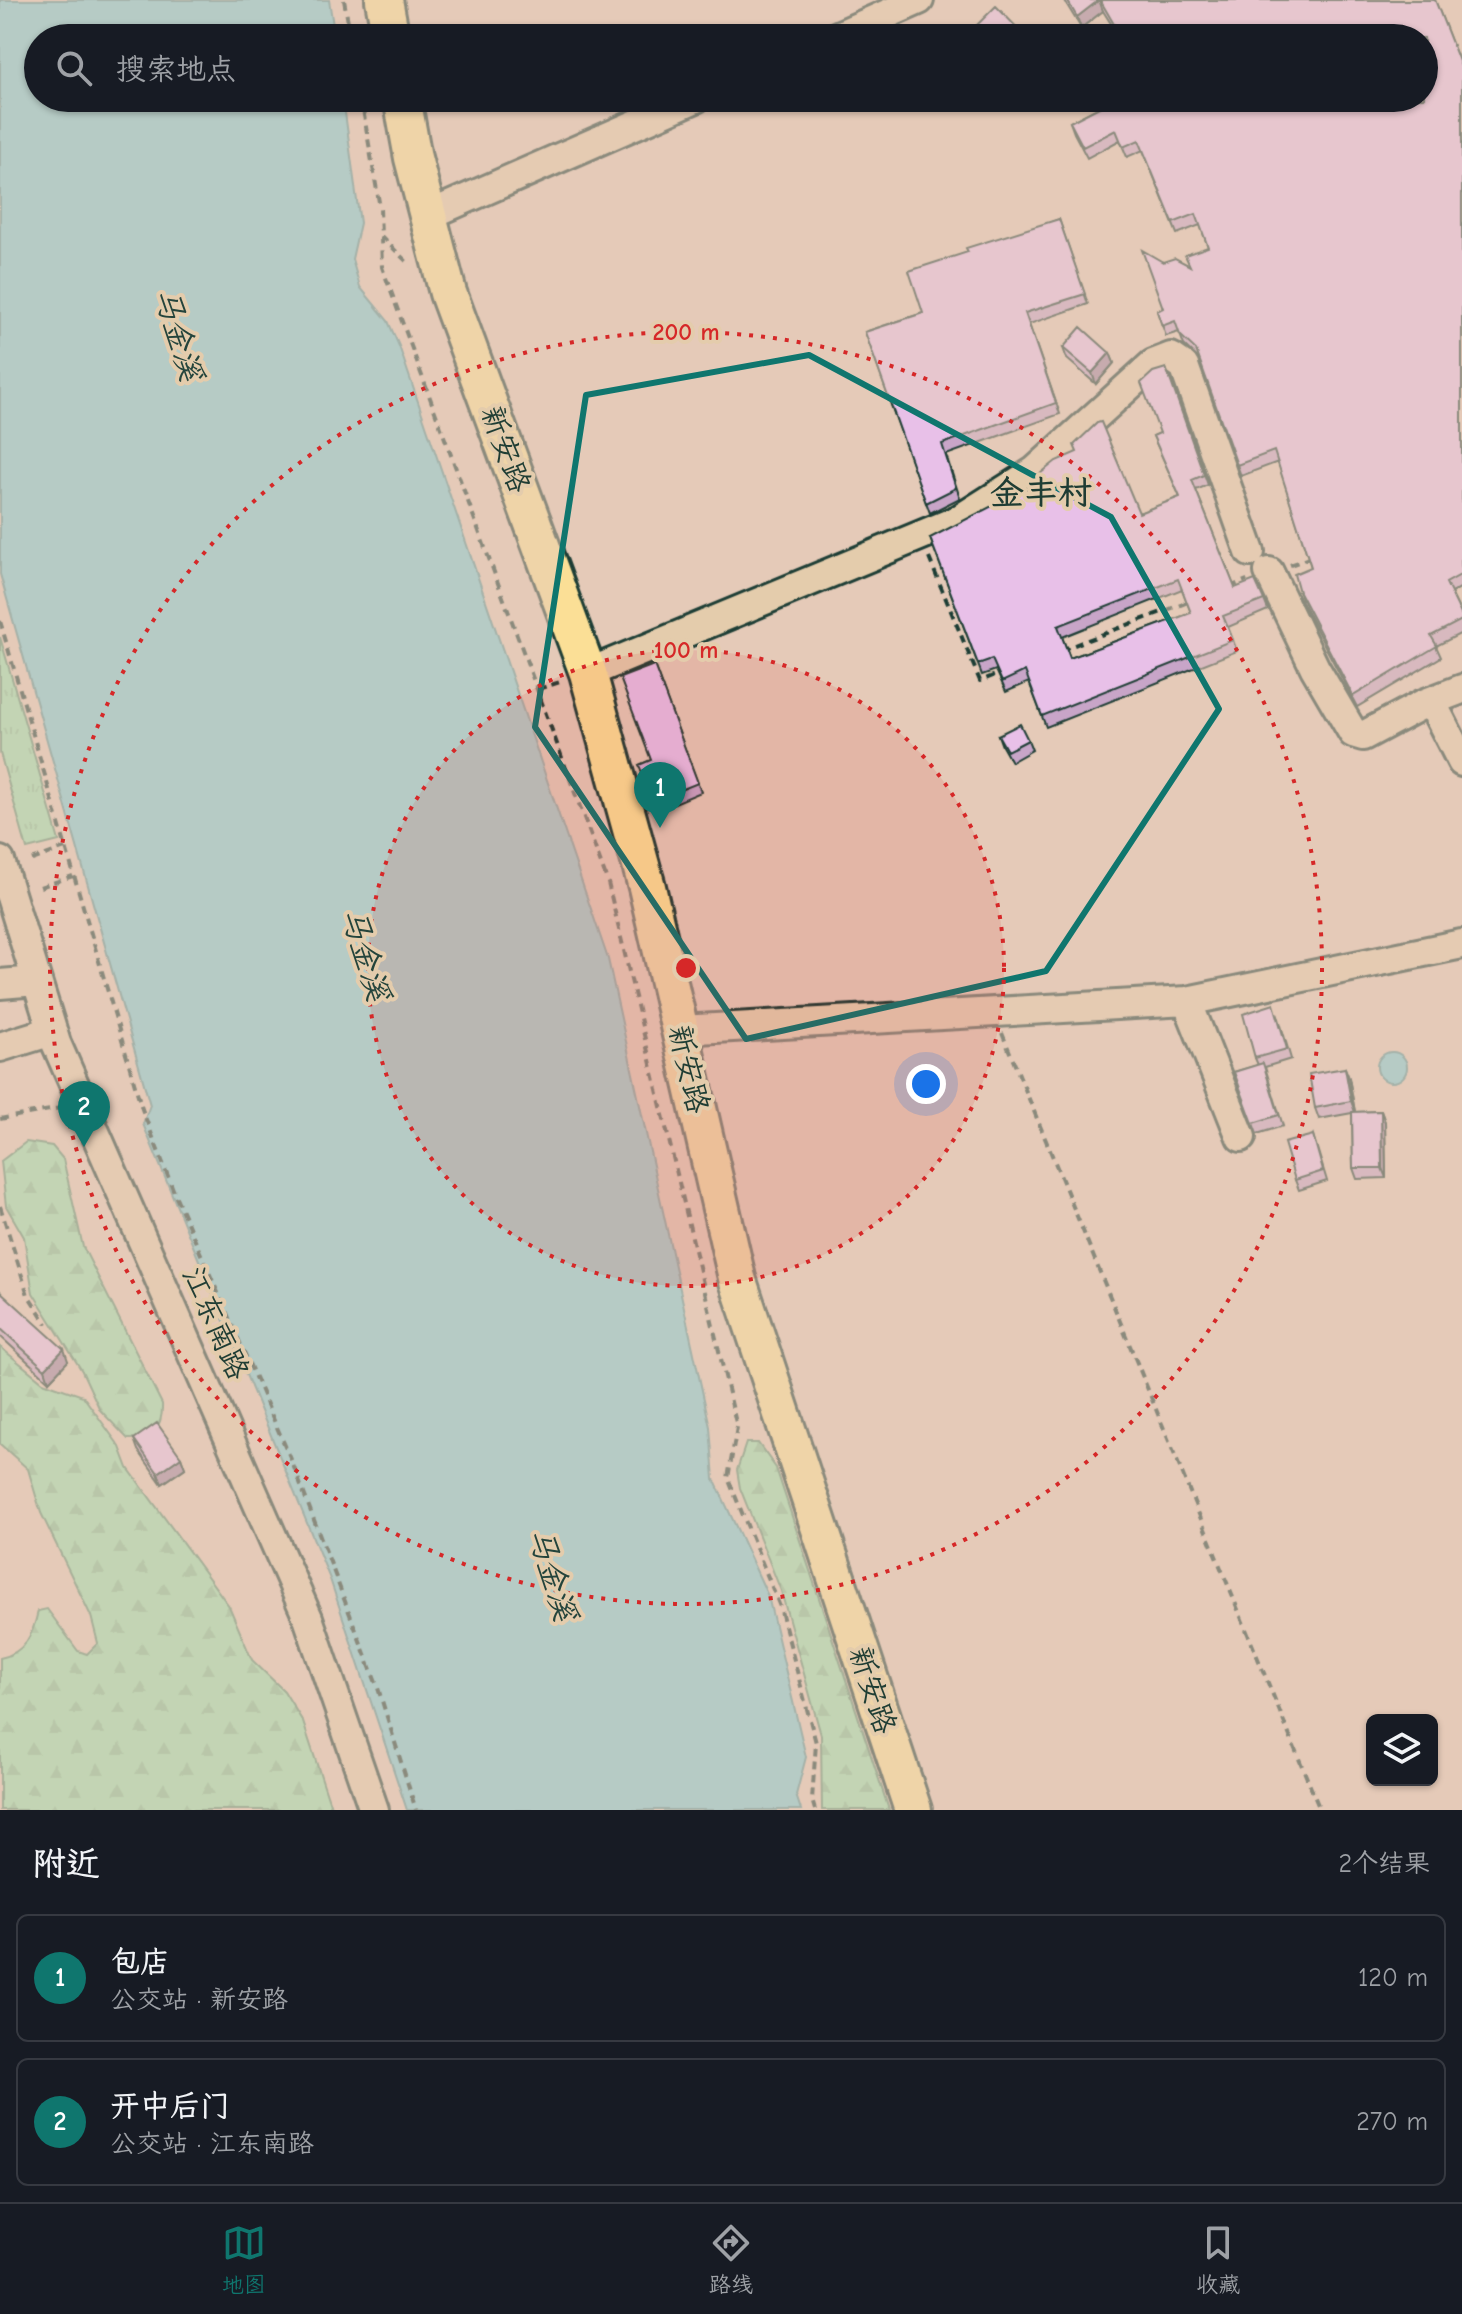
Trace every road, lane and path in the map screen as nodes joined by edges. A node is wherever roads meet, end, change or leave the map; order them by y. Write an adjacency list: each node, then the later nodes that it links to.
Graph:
1 (344, 0): 4 (path)
2 (384, 0): 5 (main road)
3 (919, 0): 6 (street)
4 (348, 24)
5 (388, 24)
6 (865, 24)
7 (363, 112): 43 (path)
8 (405, 112): 10 (main road, 新安路)
9 (664, 112): 10 (street)
10 (429, 215): 19 (main road, 新安路)
11 (919, 534): 13 (street); 18 (path); 19 (street)
12 (1313, 556): 13 (path)
13 (1259, 562): 14 (path); 21 (street)
14 (1228, 587)
15 (1199, 598): 17 (path)
16 (0, 621): 23 (path)
17 (1053, 653)
18 (1009, 670)
19 (588, 673): 33 (main road, 新安路)
20 (1462, 689): 21 (street)
21 (1423, 704): 22 (street)
22 (1462, 762)
23 (65, 848): 24 (path); 26 (path)
24 (32, 860)
25 (0, 861): 29 (street, 江东南路)
26 (73, 876): 27 (path); 42 (path)
27 (40, 887)
28 (1462, 944): 31 (street)
29 (37, 981): 30 (street); 34 (street, 江东南路)
30 (0, 984)
31 (1187, 1001): 32 (street); 38 (street)
32 (994, 1012): 33 (street); 45 (path)
33 (680, 1030): 44 (main road, 新安路)
34 (52, 1031): 35 (street); 36 (street, 江东南路)
35 (0, 1047)
36 (83, 1104): 37 (path); 41 (street, 江东南路)
37 (0, 1119)
38 (1241, 1137)
39 (0, 1206): 40 (path)
40 (47, 1324)
41 (374, 1810)
42 (416, 1810)
43 (815, 1810)
44 (913, 1810)
45 (1320, 1810)

